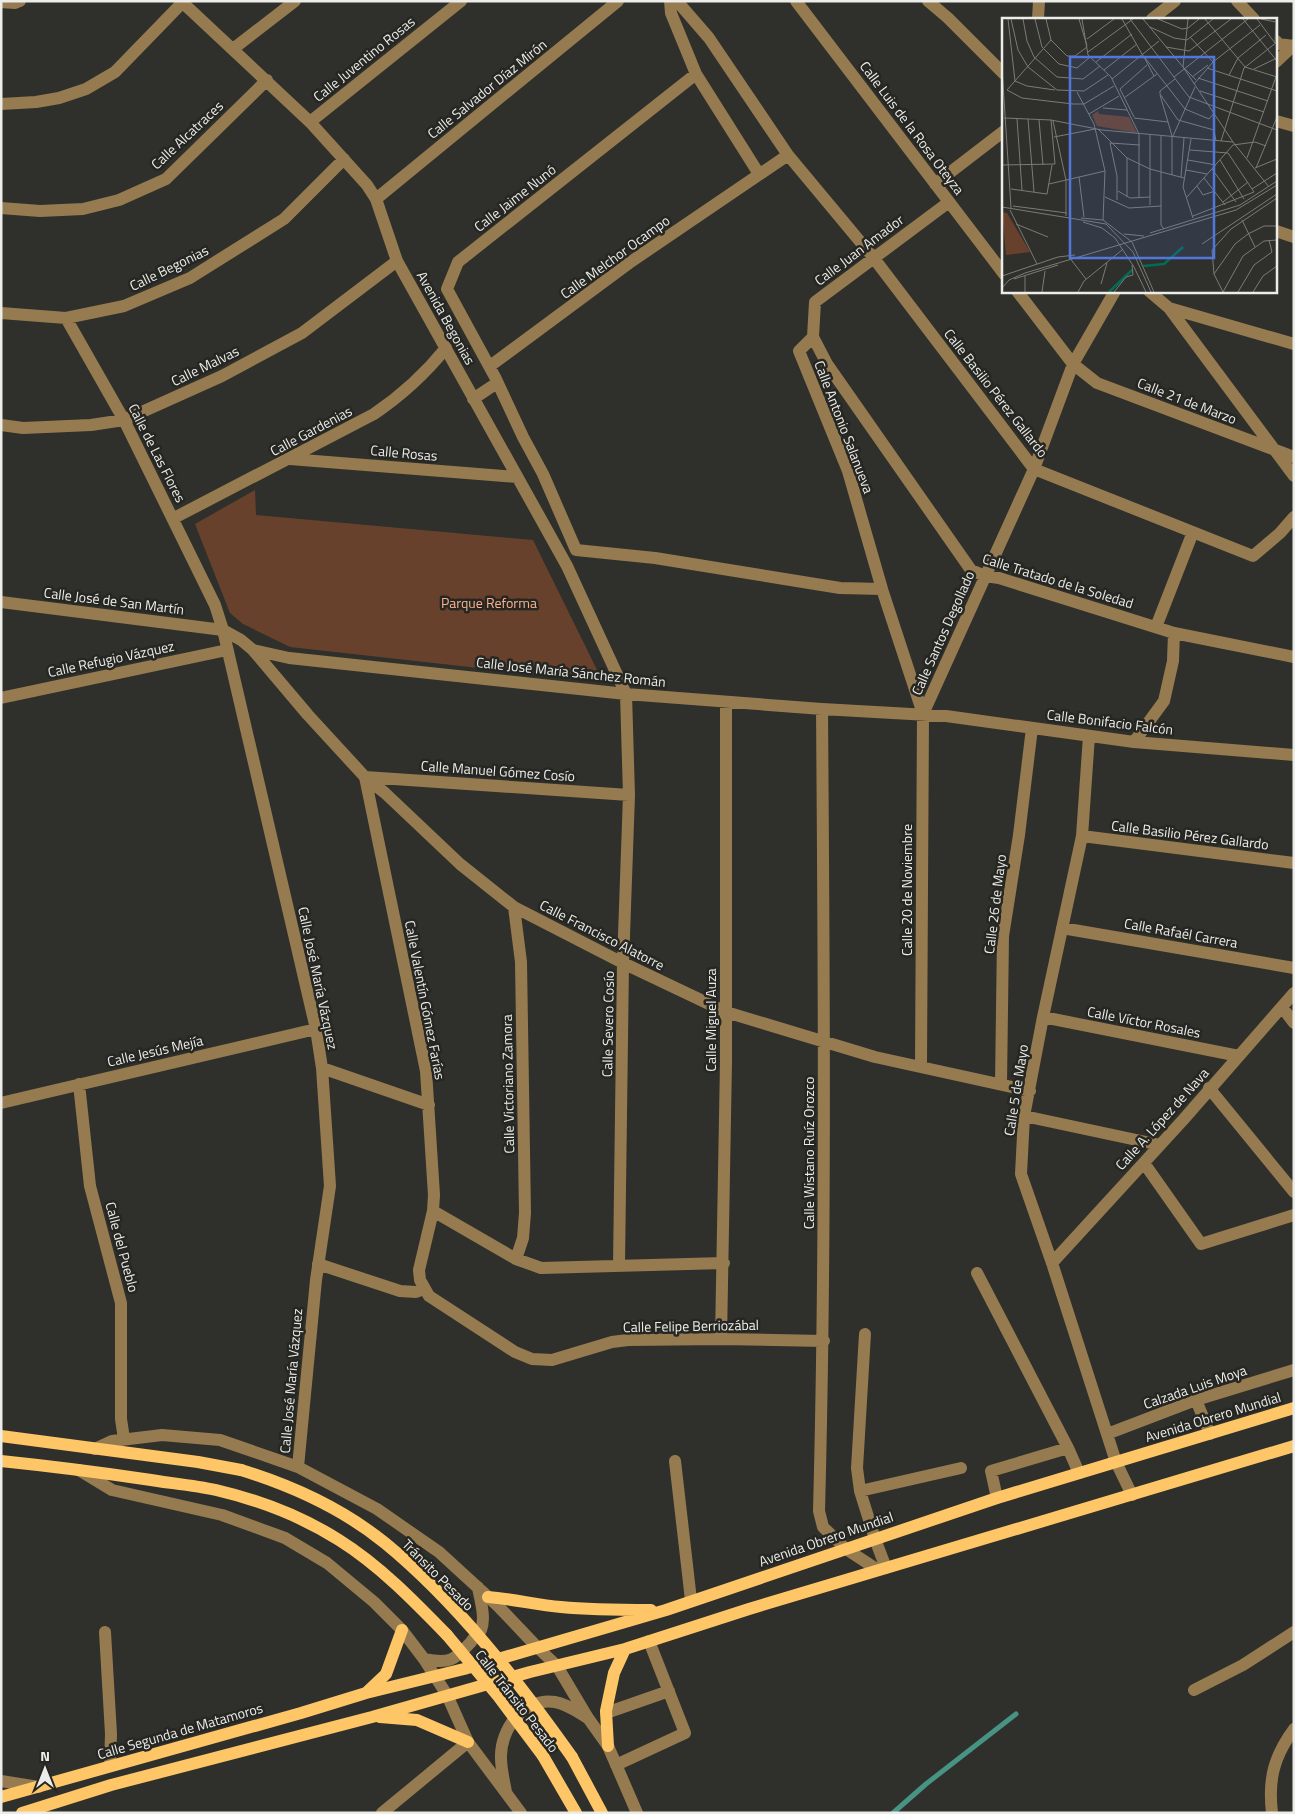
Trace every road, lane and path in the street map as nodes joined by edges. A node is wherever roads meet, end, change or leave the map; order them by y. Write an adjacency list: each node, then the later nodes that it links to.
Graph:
1 (20, 1): 13 (street)
2 (295, 1): 21 (street)
3 (461, 1): 27 (street, Calle Juventino Rosas)
4 (618, 1): 35 (street, Calle Salvador Díaz Mirón)
5 (670, 1): 24 (street)
6 (678, 1): 31 (street, Calle Basilio Pérez Gallardo)
7 (796, 1): 34 (street, Calle Luis de la Rosa Oteyza)
8 (928, 1): 15 (street)
9 (946, 1): 15 (street)
10 (1039, 1): 16 (street)
11 (1175, 1): 17 (street)
12 (1237, 1): 18 (street)
13 (1, 2)
14 (182, 2): 21 (street, Avenida Begonias); 26 (street)
15 (948, 18): 23 (street)
16 (1038, 18)
17 (1153, 18)
18 (1253, 18)
19 (1278, 44): 20 (street)
20 (1293, 46): 22 (street)
21 (233, 50): 25 (street, Avenida Begonias)
22 (1278, 60)
23 (1002, 72)
24 (696, 74): 33 (street); 53 (street, Calle Jaime Nunó)
25 (267, 80): 27 (street, Avenida Begonias); 37 (street, Calle Alcatraces)
26 (1, 104)
27 (310, 122): 32 (street, Avenida Begonias)
28 (1278, 122): 29 (street)
29 (1294, 126)
30 (1002, 133): 34 (street)
31 (788, 155): 33 (street); 40 (street, Calle Basilio Pérez Gallardo)
32 (344, 159): 35 (street, Avenida Begonias); 48 (street, Calle Begonias)
33 (759, 174): 53 (street, Calle Melchor Ocampo)
34 (935, 184): 36 (street, Calle Luis de la Rosa Oteyza)
35 (376, 199): 41 (street, Avenida Begonias)
36 (948, 202): 40 (street, Calle Juan Amador); 42 (street, Calle Luis de la Rosa Oteyza)
37 (1, 208)
38 (1278, 232): 39 (street)
39 (1294, 237)
40 (873, 257): 49 (street, Calle Juan Amador); 61 (street, Calle Basilio Pérez Gallardo)
41 (397, 261): 51 (street, Avenida Begonias); 56 (street, Calle Malvas)
42 (1002, 271)
43 (1018, 292): 52 (street)
44 (1114, 292): 52 (street, Calle Santos Degollado)
45 (1150, 292): 46 (street)
46 (1169, 308): 50 (street); 58 (street)
47 (1, 314): 48 (street, Calle Begonias)
48 (66, 318): 56 (street, Calle de Las Flores)
49 (812, 337): 69 (street, Calle Tratado de la Soledad); 70 (street, Calle Antonio Salanueva)
50 (1294, 344)
51 (446, 348): 55 (street, Avenida Begonias); 59 (street, Calle Gardenias)
52 (1073, 364): 58 (street, Calle 21 de Marzo); 61 (street, Calle Santos Degollado)
53 (490, 366): 54 (street, Calle Jaime Nunó)
54 (497, 383): 55 (street); 67 (street, Calle Jaime Nunó)
55 (473, 399): 63 (street, Avenida Begonias)
56 (124, 420): 57 (street, Calle Malvas); 65 (street, Calle de Las Flores)
57 (1, 425)
58 (1276, 452): 60 (street, Calle 21 de Marzo); 62 (street)
59 (290, 458): 63 (street, Calle Rosas); 65 (street, Calle Gardenias)
60 (1294, 458)
61 (1034, 469): 66 (street, Calle Basilio Pérez Gallardo); 69 (street, Calle Santos Degollado)
62 (1294, 476)
63 (517, 477): 68 (street, Avenida Begonias)
64 (1294, 517): 66 (street, Calle Basilio Pérez Gallardo)
65 (174, 518): 72 (street, Calle de Las Flores)
66 (1193, 532): 73 (street)
67 (576, 550): 68 (street); 70 (street)
68 (567, 566): 78 (street, Avenida Begonias)
69 (985, 576): 73 (street, Calle Tratado de la Soledad); 82 (street, Calle Santos Degollado)
70 (882, 589): 82 (street)
71 (1, 602): 72 (street, Calle José de San Martín)
72 (222, 625): 75 (street, Calle José María Vázquez); 76 (street, Calle José María Sánchez Román)
73 (1156, 627): 74 (street, Calle Tratado de la Soledad)
74 (1174, 633): 77 (street, Calle Tratado de la Soledad); 85 (street)
75 (227, 650): 79 (street, Calle Refugio Vázquez); 100 (street, Calle José María Vázquez)
76 (253, 650): 78 (street, Calle José María Sánchez Román); 87 (street, Calle Francisco Alatorre)
77 (1294, 657)
78 (626, 694): 80 (street, Calle José María Sánchez Román); 88 (street, Calle Severo Cosío)
79 (1, 698)
80 (726, 702): 81 (street, Calle José María Sánchez Román); 97 (street, Calle Miguel Auza)
81 (822, 709): 82 (street, Calle José María Sánchez Román); 101 (street, Calle Wistano Ruíz Orozco)
82 (922, 714): 83 (street, Calle Bonifacio Falcón); 103 (street, Calle 20 de Noviembre)
83 (1032, 728): 84 (street, Calle Bonifacio Falcón); 106 (street, Calle 26 de Mayo)
84 (1089, 736): 85 (street, Calle Bonifacio Falcón); 89 (street, Calle 5 de Mayo)
85 (1134, 742): 86 (street, Calle Bonifacio Falcón)
86 (1294, 755)
87 (365, 777): 88 (street, Calle Manuel Gómez Cosío); 91 (street, Calle Francisco Alatorre); 110 (street, Calle Valentín Gómez Farías)
88 (630, 795): 93 (street, Calle Severo Cosío)
89 (1082, 836): 90 (street, Calle Basilio Pérez Gallardo); 92 (street, Calle 5 de Mayo)
90 (1294, 863)
91 (514, 907): 93 (street, Calle Francisco Alatorre); 117 (street, Calle Victoriano Zamora)
92 (1062, 928): 94 (street, Calle Rafaél Carrera); 98 (street, Calle 5 de Mayo)
93 (623, 963): 97 (street, Calle Francisco Alatorre); 121 (street, Calle Severo Cosío)
94 (1294, 968)
95 (1294, 993): 96 (street, Calle A. López de Nava)
96 (1282, 1007): 99 (street); 102 (street, Calle A. López de Nava)
97 (726, 1012): 101 (street, Calle Francisco Alatorre); 118 (street, Calle Miguel Auza)
98 (1043, 1017): 102 (street, Calle Víctor Rosales); 108 (street, Calle 5 de Mayo)
99 (1294, 1023)
100 (316, 1029): 104 (street, Calle José María Vázquez); 105 (street, Calle Jesús Mejía)
101 (825, 1042): 103 (street, Calle Francisco Alatorre); 126 (street, Calle Wistano Ruíz Orozco)
102 (1239, 1056): 107 (street, Calle A. López de Nava)
103 (921, 1066): 106 (street, Calle Francisco Alatorre)
104 (322, 1068): 110 (street); 120 (street, Calle José María Vázquez)
105 (80, 1084): 109 (street, Calle Jesús Mejía); 133 (street, Calle del Pueblo)
106 (1001, 1084): 108 (street, Calle Francisco Alatorre)
107 (1209, 1088): 112 (street, Calle A. López de Nava); 114 (street)
108 (1030, 1091): 111 (street, Calle 5 de Mayo)
109 (1, 1103)
110 (428, 1105): 115 (street, Calle Valentín Gómez Farías)
111 (1024, 1116): 112 (street); 119 (street, Calle 5 de Mayo)
112 (1160, 1145): 113 (street, Calle A. López de Nava)
113 (1144, 1162): 116 (street); 119 (street, Calle A. López de Nava)
114 (1294, 1192)
115 (433, 1211): 117 (street); 123 (street, Calle Valentín Gómez Farías)
116 (1294, 1215)
117 (516, 1259): 121 (street)
118 (724, 1263): 121 (street); 125 (street, Calle Miguel Auza)
119 (1052, 1263): 130 (street, Calle 5 de Mayo)
120 (318, 1264): 123 (street); 140 (street, Calle José María Vázquez)
121 (619, 1265)
122 (977, 1273): 135 (street)
123 (424, 1289): 125 (street, Calle Felipe Berriozábal)
124 (865, 1334): 144 (street)
125 (721, 1339): 126 (street, Calle Felipe Berriozábal)
126 (824, 1341): 148 (street, Calle Wistano Ruíz Orozco)
127 (1294, 1370): 128 (street, Calzada Luis Moya)
128 (1196, 1400): 130 (street, Calzada Luis Moya); 131 (street)
129 (1294, 1408): 131 (main road, Avenida Obrero Mundial)
130 (1107, 1434): 139 (street, Calle 5 de Mayo)
131 (1210, 1434): 139 (main road, Avenida Obrero Mundial)
132 (1, 1436): 136 (main road, Tránsito Pesado)
133 (124, 1439): 136 (street); 140 (street)
134 (1294, 1446): 145 (main road)
135 (1068, 1448): 143 (street); 146 (street)
136 (95, 1449): 173 (main road, Tránsito Pesado, bridge)
137 (1, 1460): 142 (main road)
138 (675, 1461): 152 (street)
139 (1116, 1462): 143 (main road, Avenida Obrero Mundial); 145 (street, Calle 5 de Mayo)
140 (298, 1467): 150 (street)
141 (961, 1468): 144 (street)
142 (79, 1470): 154 (street); 183 (main road, Calle Tránsito Pesado, bridge)
143 (1079, 1472): 146 (main road, Avenida Obrero Mundial)
144 (860, 1491): 147 (street)
145 (1132, 1495): 149 (main road)
146 (997, 1498): 147 (main road, Avenida Obrero Mundial)
147 (875, 1539): 148 (main road, Avenida Obrero Mundial); 149 (street)
148 (846, 1549): 149 (street, Calle Wistano Ruíz Orozco); 152 (main road, Avenida Obrero Mundial)
149 (882, 1569): 157 (main road)
150 (478, 1587): 151 (street); 160 (street)
151 (488, 1597): 153 (main road); 158 (street)
152 (691, 1600): 153 (main road, Avenida Obrero Mundial)
153 (666, 1610): 158 (main road, Avenida Obrero Mundial)
154 (402, 1630): 160 (street); 165 (main road)
155 (105, 1632): 175 (street)
156 (1294, 1632): 164 (street)
157 (649, 1641): 159 (main road); 163 (street)
158 (537, 1647): 161 (street); 162 (main road, Avenida Obrero Mundial)
159 (625, 1649): 161 (main road); 167 (main road)
160 (424, 1659): 162 (street)
161 (557, 1666): 166 (main road); 169 (street)
162 (434, 1676): 165 (main road, Avenida Obrero Mundial); 166 (street)
163 (669, 1690): 167 (street); 174 (street)
164 (1194, 1690)
165 (366, 1693): 175 (main road, Calle Segunda de Matamoros)
166 (447, 1696): 168 (main road); 171 (street)
167 (606, 1713): 172 (main road)
168 (372, 1717): 171 (main road); 180 (main road)
169 (588, 1718): 172 (street); 178 (street)
170 (1294, 1729): 186 (street)
171 (468, 1742): 178 (street); 181 (street)
172 (608, 1746): 174 (street)
173 (572, 1757): 184 (main road, Calle Tránsito Pesado)
174 (616, 1765): 185 (street)
175 (110, 1766): 177 (main road, Calle Segunda de Matamoros)
176 (1, 1781): 177 (street)
177 (42, 1787): 179 (main road, Calle Segunda de Matamoros)
178 (506, 1794): 182 (street)
179 (1, 1797)
180 (22, 1813)
181 (382, 1813)
182 (521, 1813)
183 (576, 1813)
184 (602, 1813)
185 (637, 1813)
186 (1272, 1813)

